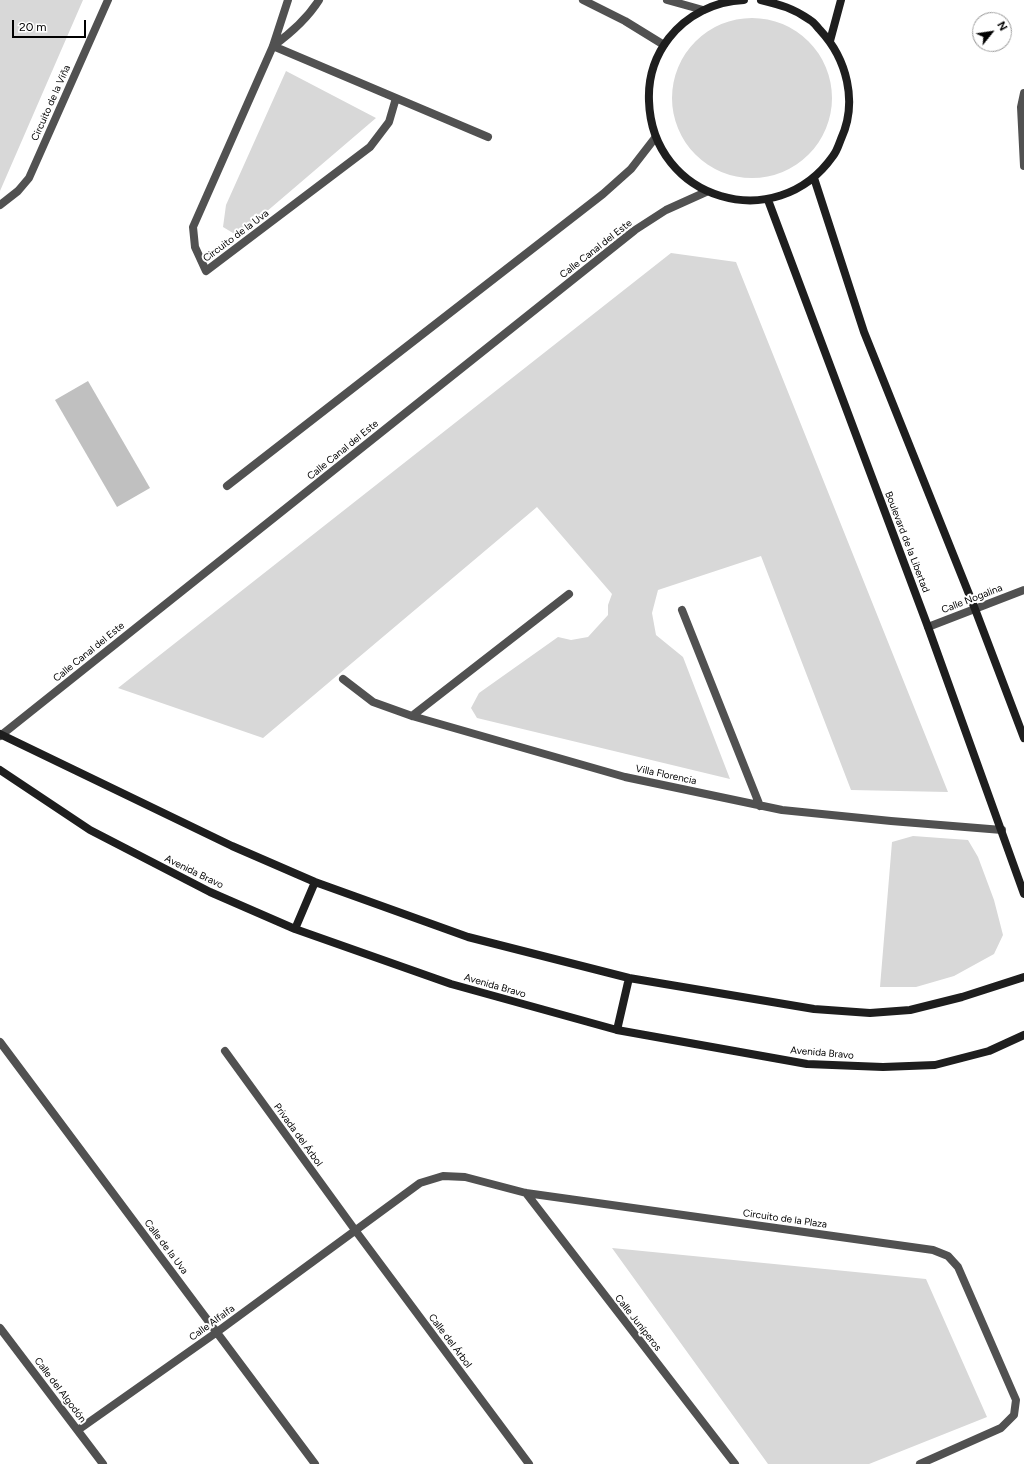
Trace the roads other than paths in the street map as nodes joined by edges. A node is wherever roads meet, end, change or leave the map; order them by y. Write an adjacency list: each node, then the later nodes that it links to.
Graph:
1 (108, 0): 21 (street, Circuito de la Viña)
2 (288, 0): 12 (street, Circuito de la Uva)
3 (319, 0): 12 (street)
4 (583, 0): 11 (street)
5 (667, 0): 9 (street)
6 (744, 0): 9 (main road)
7 (761, 0): 10 (main road)
8 (841, 0): 10 (main road)
9 (703, 10): 11 (main road)
10 (830, 41): 18 (main road)
11 (664, 45): 16 (main road)
12 (273, 46): 14 (street); 14 (street, Circuito de la Uva)
13 (1024, 93): 17 (street)
14 (396, 98): 15 (street)
15 (488, 137)
16 (655, 138): 19 (main road); 22 (street)
17 (1024, 166)
18 (814, 178): 20 (main road); 25 (main road)
19 (706, 192): 20 (main road); 30 (street, Calle Canal del Este)
20 (768, 200): 27 (main road, Boulevard de la Libertad)
21 (0, 205)
22 (227, 486)
23 (1024, 590): 25 (street, Calle Nogalina)
24 (568, 594): 29 (street)
25 (975, 609): 27 (street, Calle Nogalina); 31 (main road)
26 (682, 610): 33 (street)
27 (928, 627): 34 (main road, Boulevard de la Libertad)
28 (343, 679): 29 (street, Villa Florencia)
29 (412, 716): 33 (street, Villa Florencia)
30 (1, 735): 35 (main road)
31 (1024, 738)
32 (0, 770): 37 (main road, Avenida Bravo)
33 (760, 806): 34 (street, Villa Florencia)
34 (1002, 830): 36 (main road, Boulevard de la Libertad)
35 (315, 882): 37 (main road); 39 (main road)
36 (1024, 894)
37 (295, 929): 40 (main road, Avenida Bravo)
38 (1024, 977): 39 (main road)
39 (629, 978): 40 (main road)
40 (617, 1030): 41 (main road, Avenida Bravo)
41 (1024, 1035)
42 (0, 1042): 47 (street, Calle de la Uva)
43 (225, 1051): 45 (street, Privada del Árbol)
44 (526, 1193): 45 (street, Circuito de la Plaza); 52 (street, Calle Juníperos); 53 (street, Circuito de la Plaza)
45 (355, 1230): 47 (street, Calle Alfalfa); 51 (street, Calle del Árbol)
46 (0, 1328): 48 (street, Calle del Algodón)
47 (217, 1332): 48 (street, Calle Alfalfa); 50 (street, Calle de la Uva)
48 (78, 1430): 49 (street, Calle del Algodón)
49 (103, 1464)
50 (315, 1464)
51 (529, 1464)
52 (735, 1464)
53 (920, 1464)

